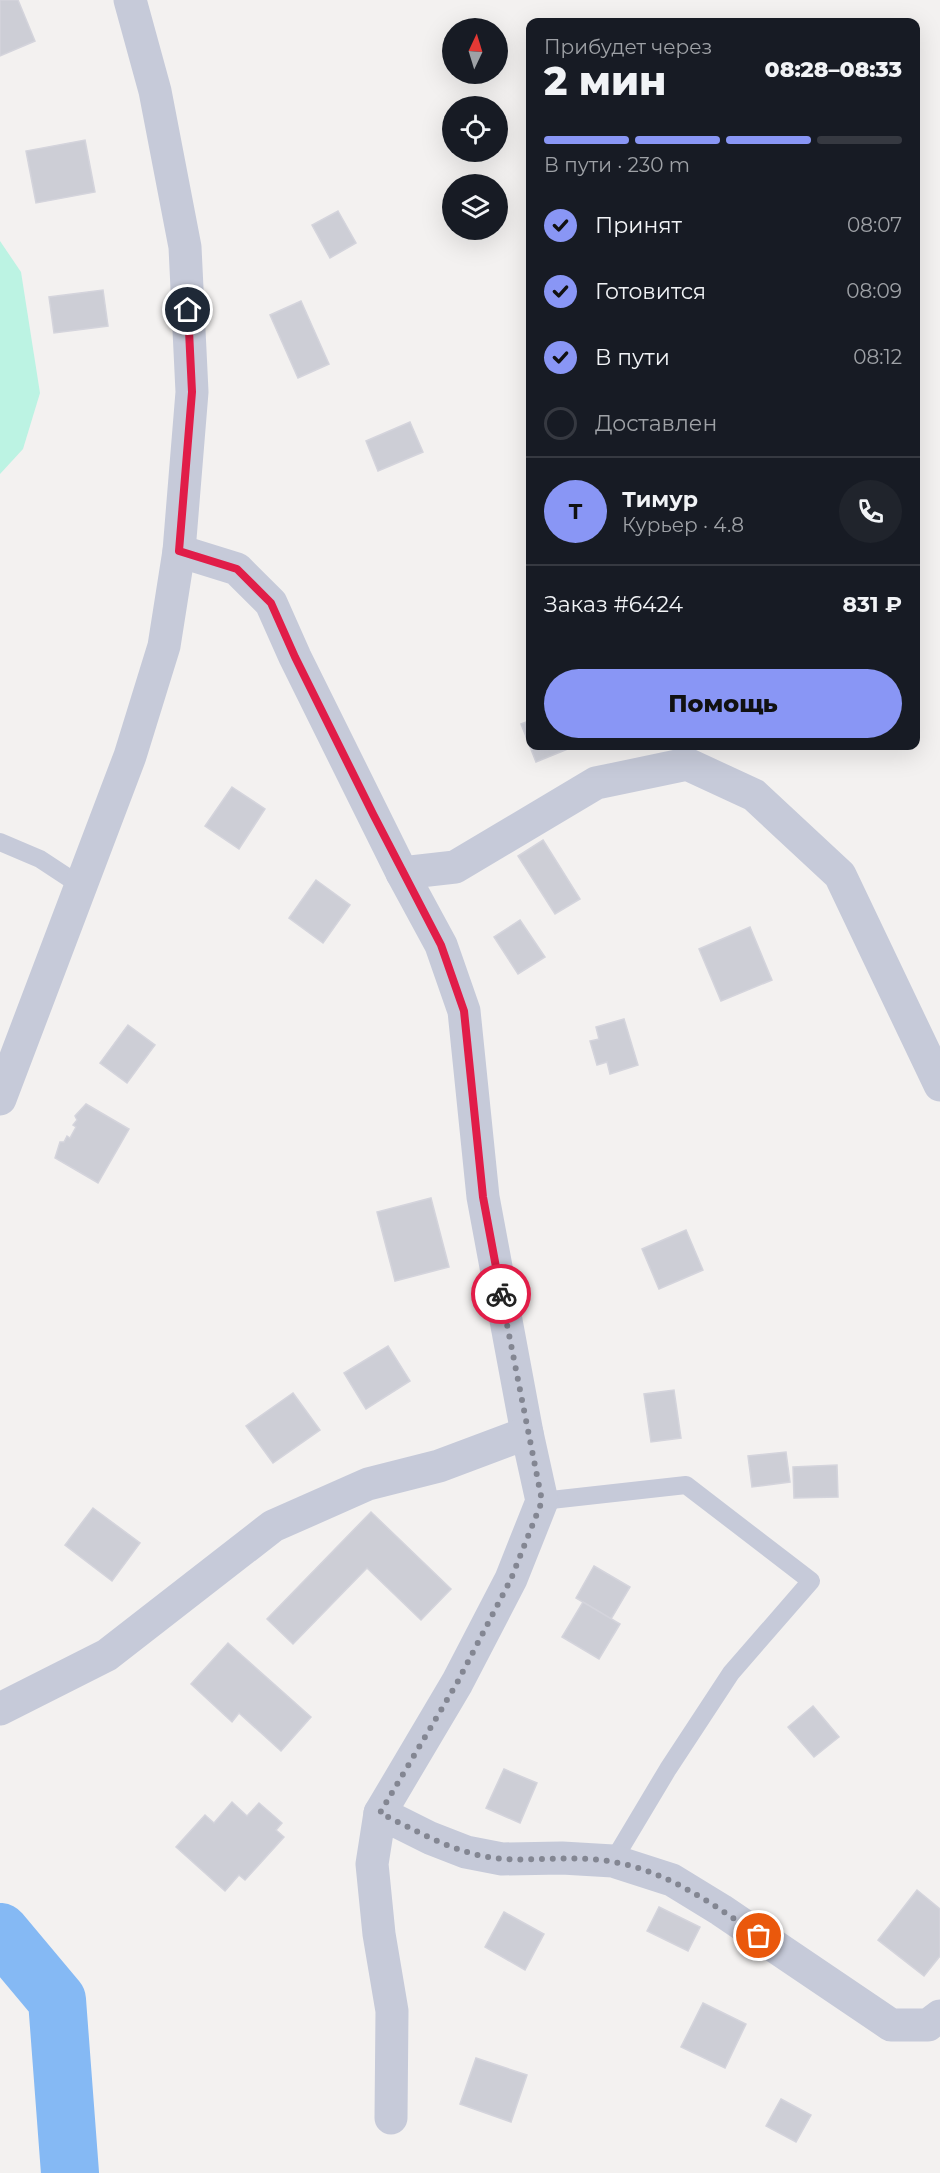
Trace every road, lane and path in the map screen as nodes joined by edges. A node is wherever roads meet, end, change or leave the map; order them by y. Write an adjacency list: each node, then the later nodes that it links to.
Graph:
1 (130, 0): 2 (street)
2 (179, 551): 4 (street); 5 (street)
3 (0, 842): 5 (lane)
4 (402, 873): 6 (street); 8 (street)
5 (81, 886): 7 (street)
6 (940, 1084)
7 (0, 1098)
8 (527, 1433): 9 (street); 10 (street)
9 (542, 1501): 11 (street); 12 (lane)
10 (0, 1709)
11 (380, 1813): 12 (street); 14 (street)
12 (613, 1862): 13 (street)
13 (940, 2016)
14 (391, 2118)

